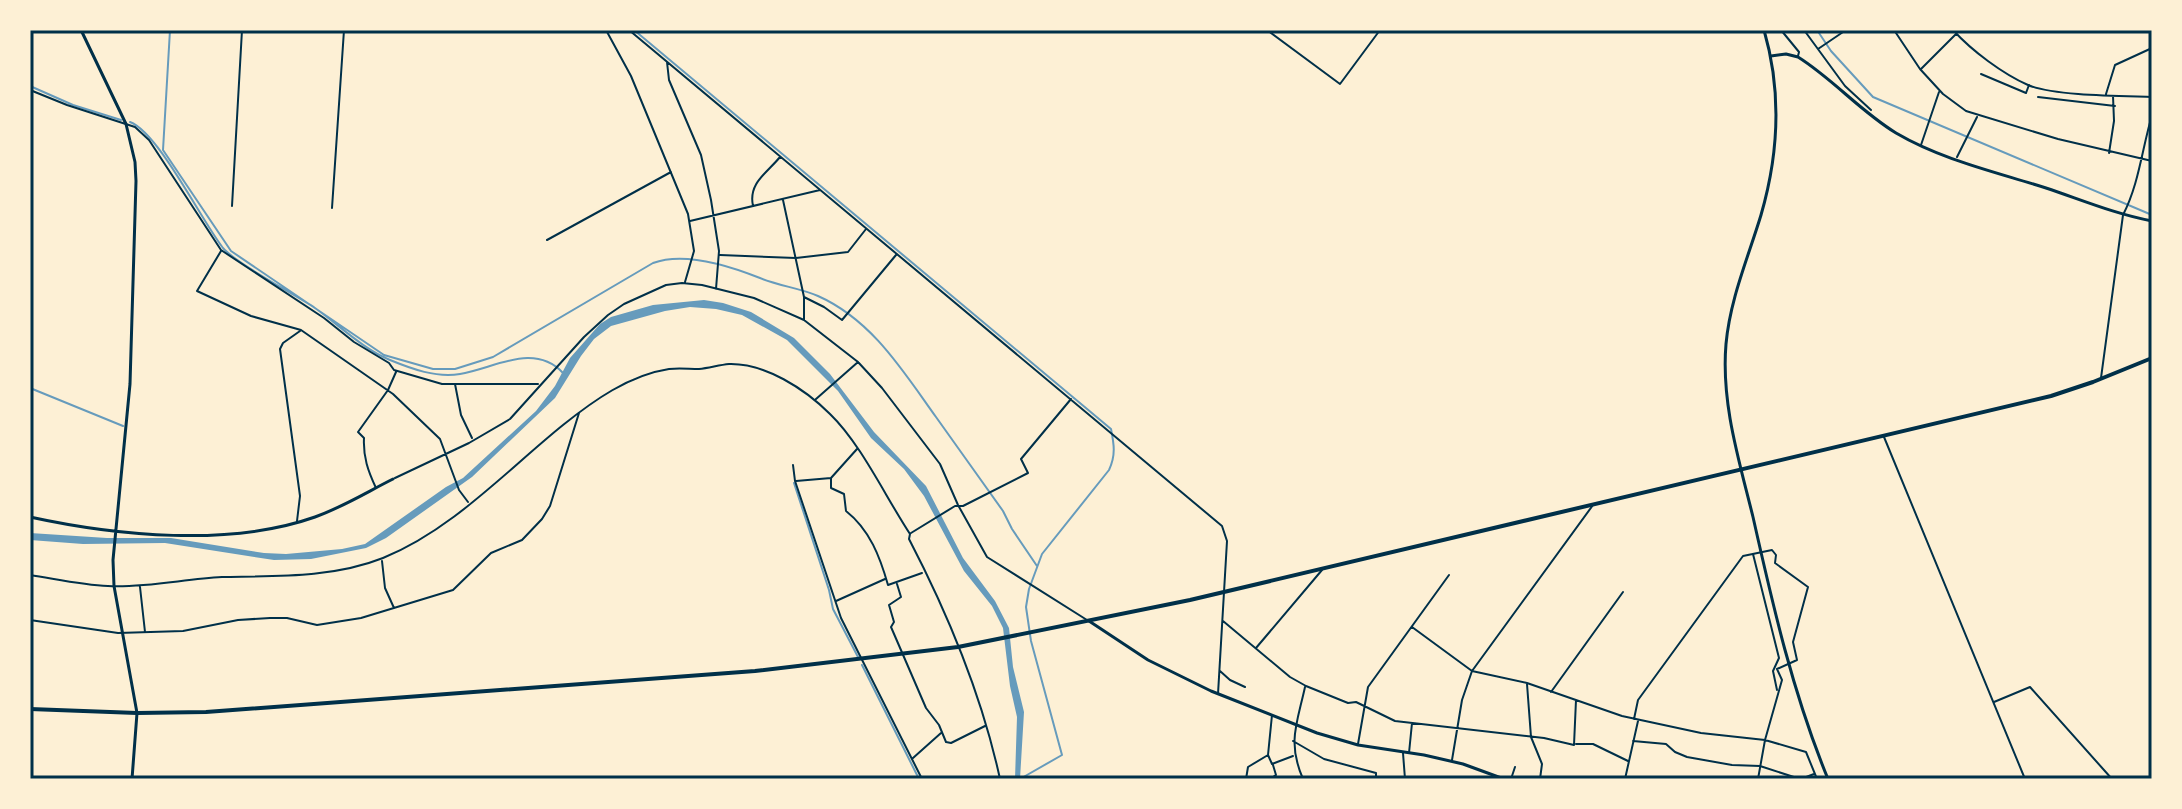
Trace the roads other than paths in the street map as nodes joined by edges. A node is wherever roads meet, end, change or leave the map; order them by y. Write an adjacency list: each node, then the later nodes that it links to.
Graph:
1 (81, 30): 32 (street)
2 (242, 30): 42 (street)
3 (344, 30): 44 (street)
4 (606, 30): 39 (street)
5 (629, 30): 18 (street)
6 (1267, 30): 7 (street)
7 (1380, 30)
8 (1764, 30): 16 (street)
9 (1781, 30): 17 (street)
10 (1804, 30): 15 (street)
11 (1846, 30): 15 (street)
12 (1894, 30): 19 (street)
13 (1955, 32): 19 (street); 21 (street)
14 (2152, 48): 24 (street)
15 (1817, 50): 29 (street)
16 (1771, 56): 17 (street); 75 (street)
17 (1798, 57): 33 (street)
18 (667, 61): 35 (street); 45 (street)
19 (1920, 69): 23 (street)
20 (1981, 74): 21 (street)
21 (2029, 85): 24 (street)
22 (30, 90): 32 (street)
23 (1939, 91): 30 (street); 33 (street)
24 (2106, 95): 25 (street)
25 (2113, 95): 27 (street); 28 (street)
26 (2038, 97): 28 (street)
27 (2152, 97)
28 (2115, 106): 34 (street)
29 (1871, 110)
30 (1977, 115): 34 (street); 36 (street)
31 (2152, 115): 37 (street)
32 (126, 124): 51 (street); 85 (street)
33 (1921, 145): 36 (street)
34 (2109, 153): 37 (street)
35 (781, 156): 40 (street); 43 (street)
36 (1956, 159): 46 (street)
37 (2141, 159): 38 (street); 46 (street)
38 (2152, 161)
39 (672, 171): 47 (street); 50 (street)
40 (822, 190): 41 (street); 49 (street)
41 (783, 199): 43 (street); 54 (street)
42 (232, 206)
43 (753, 206): 45 (street)
44 (332, 208)
45 (714, 215): 47 (street); 52 (street)
46 (2123, 215): 48 (street); 63 (street)
47 (689, 221): 55 (street)
48 (2152, 221)
49 (866, 229): 53 (street); 54 (street)
50 (547, 240)
51 (221, 250): 59 (street); 62 (street)
52 (719, 255): 54 (street); 56 (street)
53 (896, 255): 57 (street); 67 (street)
54 (796, 258): 57 (street)
55 (684, 283): 56 (street); 65 (street)
56 (716, 289): 58 (street)
57 (804, 297): 58 (street)
58 (804, 320): 61 (street)
59 (301, 330): 66 (street); 84 (street)
60 (2152, 358): 63 (highway)
61 (858, 362): 68 (street); 82 (street)
62 (396, 371): 64 (street); 66 (street)
63 (2101, 379): 70 (highway)
64 (455, 383): 65 (street); 71 (street)
65 (540, 384): 71 (street)
66 (388, 390): 73 (street); 79 (street)
67 (1071, 399): 82 (street); 98 (street)
68 (815, 400): 69 (street); 72 (street)
69 (579, 412): 80 (street); 101 (street)
70 (1883, 435): 75 (highway); 122 (street)
71 (473, 440): 73 (street)
72 (857, 449): 76 (street); 86 (street)
73 (446, 453): 77 (street); 80 (street)
74 (793, 465): 78 (street)
75 (1741, 468): 81 (highway); 87 (street)
76 (831, 478): 78 (street); 94 (street)
77 (393, 479): 79 (street)
78 (795, 481): 100 (street)
79 (376, 488): 84 (street)
80 (469, 503): 89 (street)
81 (1594, 504): 90 (highway); 114 (street)
82 (958, 505): 86 (street); 103 (street)
83 (30, 517): 85 (street)
84 (297, 523): 85 (street)
85 (116, 532): 96 (street)
86 (910, 534): 91 (street)
87 (1760, 551): 88 (street); 112 (street); 112 (street)
88 (1753, 553): 120 (street); 127 (street)
89 (381, 558): 97 (street); 101 (street)
90 (1323, 567): 98 (highway); 109 (street)
91 (924, 573): 95 (street); 108 (street)
92 (30, 575): 96 (street)
93 (1449, 575): 105 (street)
94 (886, 579): 95 (street); 100 (street)
95 (897, 584): 110 (street)
96 (114, 586): 97 (street); 106 (street)
97 (139, 586): 107 (street)
98 (1224, 591): 103 (highway); 104 (street)
99 (1623, 592): 118 (street)
100 (834, 601): 111 (street)
101 (394, 609): 107 (street)
102 (30, 620): 106 (street)
103 (1088, 620): 108 (highway); 119 (street)
104 (1222, 620): 109 (street); 113 (street)
105 (1412, 627): 114 (street); 123 (street)
106 (122, 632): 107 (street); 125 (street)
107 (145, 632)
108 (958, 647): 110 (highway); 130 (street)
109 (1256, 648): 116 (street)
110 (903, 654): 111 (highway); 132 (street)
111 (861, 660): 125 (highway); 143 (street)
112 (1788, 664): 120 (street); 166 (street)
113 (1219, 671): 117 (street); 119 (street)
114 (1472, 671): 115 (street); 131 (street)
115 (1527, 683): 118 (street); 133 (street)
116 (1306, 686): 123 (street); 129 (street)
117 (1245, 687)
118 (1550, 692): 121 (street)
119 (1218, 694): 126 (street)
120 (1778, 694): 134 (street)
121 (1576, 700): 127 (street); 138 (street)
122 (1993, 702): 167 (street); 168 (street)
123 (1363, 705): 128 (street); 137 (street)
124 (30, 709): 125 (highway)
125 (137, 713): 152 (street)
126 (1272, 714): 129 (street); 141 (street)
127 (1636, 719): 134 (street); 136 (street)
128 (1412, 722): 131 (street); 140 (street)
129 (1297, 725): 135 (street); 137 (street)
130 (986, 726): 132 (street); 153 (street)
131 (1458, 727): 133 (street); 145 (street)
132 (942, 732): 143 (street)
133 (1531, 737): 138 (street); 161 (street)
134 (1765, 740): 147 (street); 149 (street)
135 (1293, 741): 142 (street); 157 (street)
136 (1633, 741): 144 (street); 147 (street)
137 (1358, 745): 139 (street)
138 (1574, 745): 144 (street)
139 (1403, 753): 140 (street); 158 (street)
140 (1409, 754): 145 (street)
141 (1268, 755): 146 (street); 154 (street)
142 (1294, 756): 146 (street); 156 (street)
143 (912, 758): 150 (street)
144 (1628, 761): 162 (street)
145 (1452, 762): 159 (street)
146 (1272, 764): 151 (street)
147 (1760, 766): 163 (street); 164 (street)
148 (1515, 767): 160 (street)
149 (1815, 774): 164 (street); 165 (street)
150 (921, 777)
151 (1278, 777): 155 (street)
152 (132, 779)
153 (1000, 779)
154 (1247, 779)
155 (1270, 779)
156 (1303, 779)
157 (1376, 779)
158 (1405, 779)
159 (1504, 779)
160 (1511, 779)
161 (1540, 779)
162 (1625, 779)
163 (1758, 779)
164 (1800, 779)
165 (1817, 779)
166 (1828, 779)
167 (2025, 779)
168 (2112, 779)

